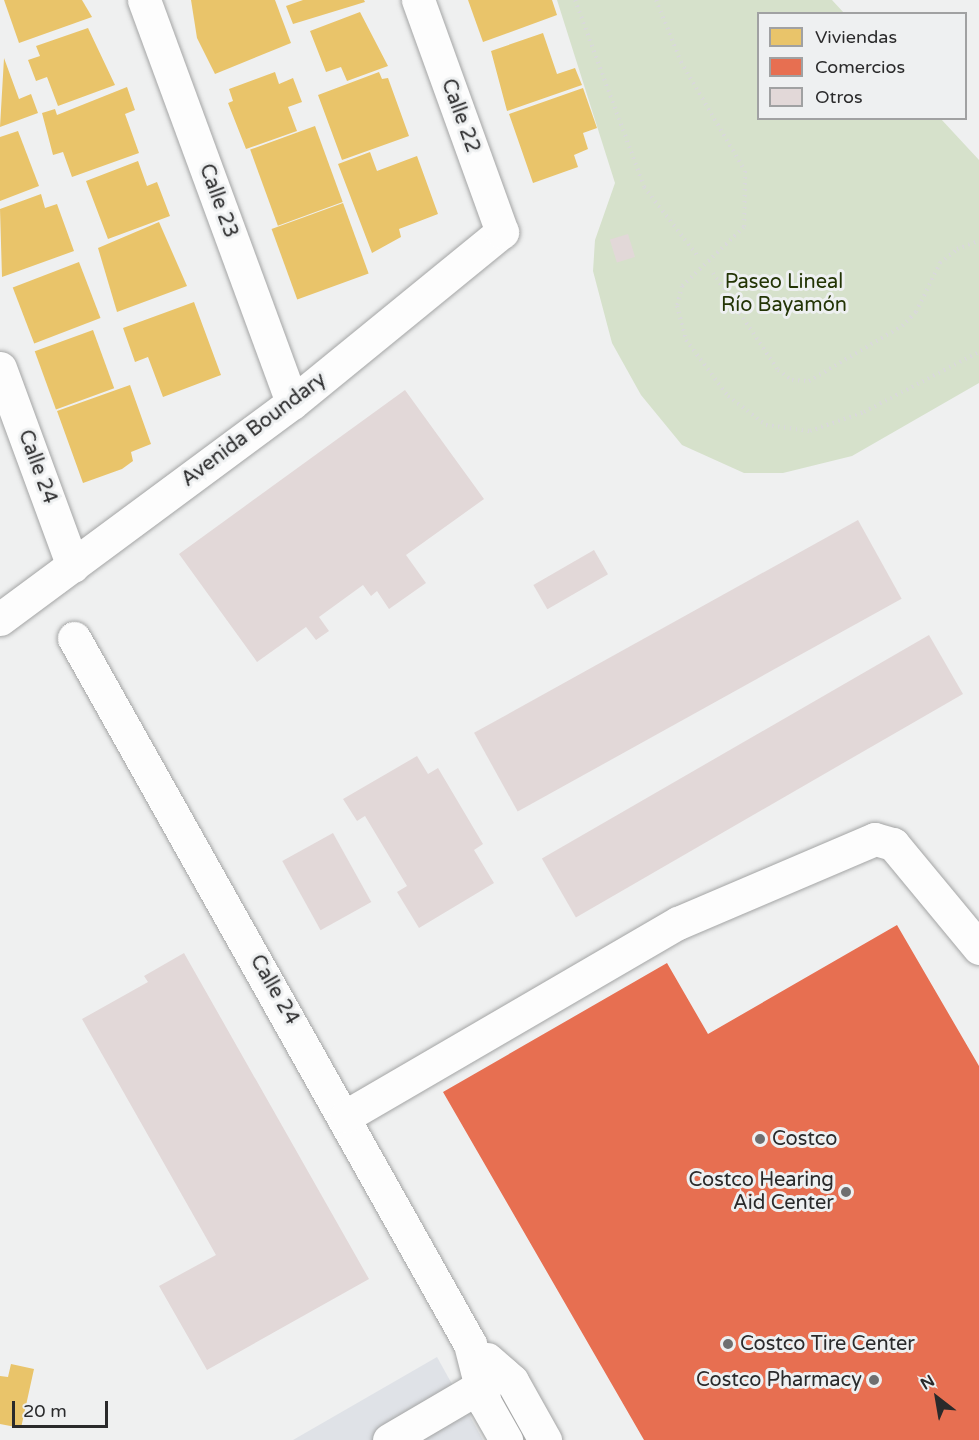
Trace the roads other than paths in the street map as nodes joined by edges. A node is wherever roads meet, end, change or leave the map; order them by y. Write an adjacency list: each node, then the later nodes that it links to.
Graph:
1 (144, 0): 5 (street, Calle 23)
2 (418, 0): 3 (street, Calle 22)
3 (502, 232): 5 (street, Avenida Boundary)
4 (0, 368): 6 (street, Calle 24)
5 (292, 403): 6 (street, Avenida Boundary)
6 (73, 566): 7 (street, Avenida Boundary)
7 (0, 619)
8 (74, 639): 10 (street, Calle 24)
9 (979, 948): 10 (street)
10 (346, 1116): 11 (street, Calle 24)
11 (492, 1380): 12 (street); 13 (street, Calle 24); 14 (street, Calle 24)
12 (389, 1440)
13 (506, 1440)
14 (545, 1440)

